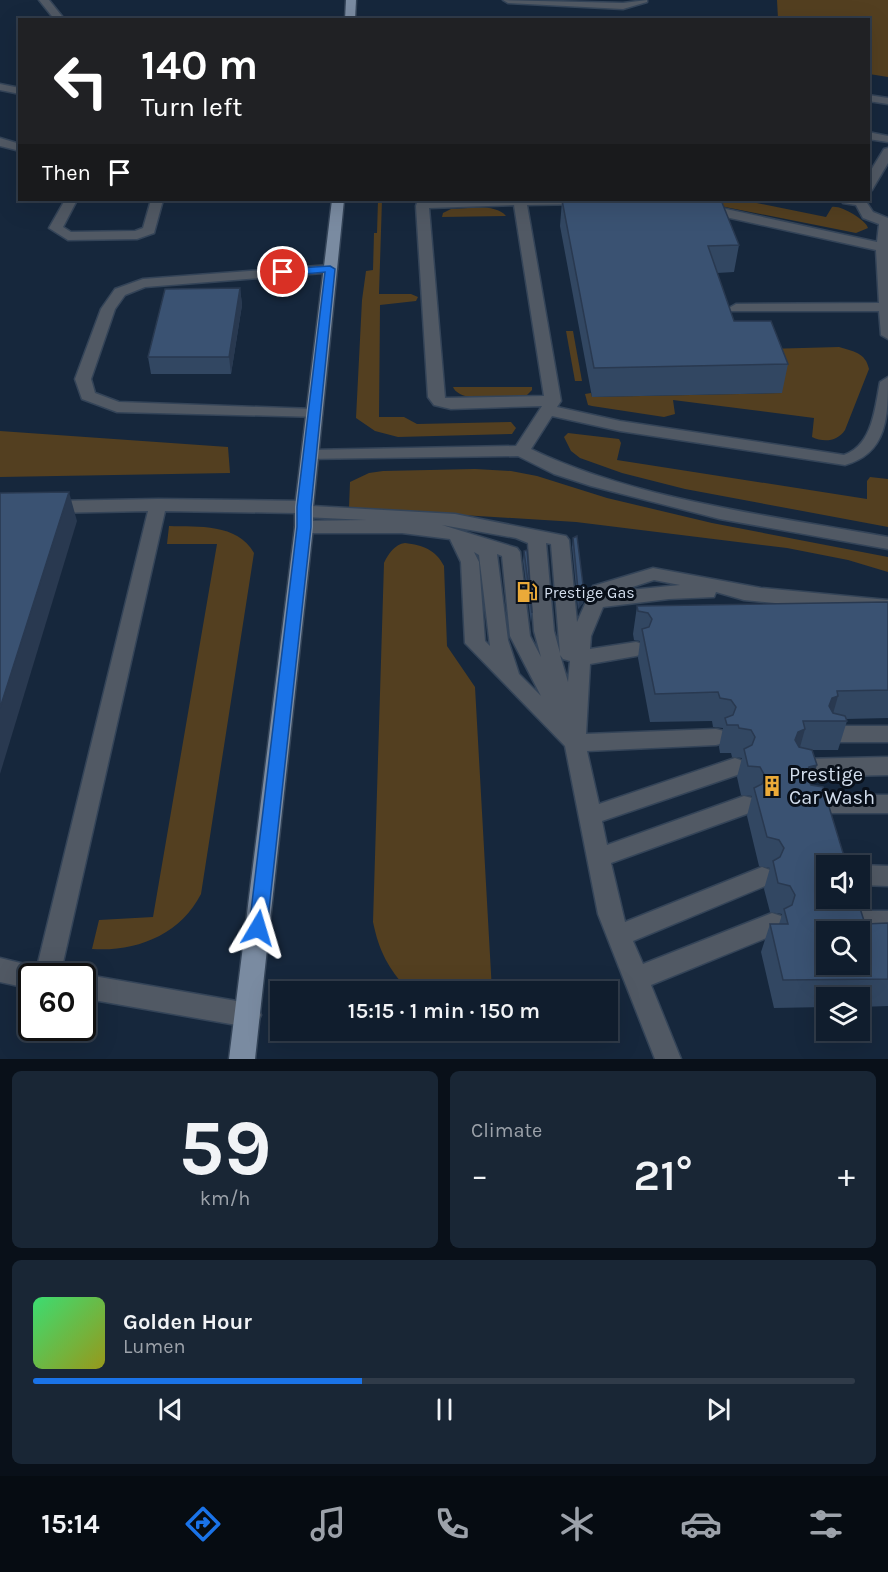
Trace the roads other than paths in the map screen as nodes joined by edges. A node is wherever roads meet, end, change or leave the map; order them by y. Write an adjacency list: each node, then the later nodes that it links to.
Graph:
1 (44, 0): 5 (street)
2 (351, 0): 6 (main road)
3 (508, 0): 4 (street)
4 (642, 0)
5 (58, 18)
6 (351, 18)
7 (0, 87): 8 (street)
8 (18, 92)
9 (870, 98): 10 (street)
10 (888, 101)
11 (870, 135): 12 (street)
12 (888, 139)
13 (0, 142): 14 (street)
14 (18, 147)
15 (888, 152): 16 (street)
16 (870, 184)
17 (70, 201): 18 (street)
18 (157, 201)
19 (338, 201): 26 (main road)
20 (562, 201): 22 (street)
21 (857, 201): 24 (street)
22 (520, 202): 31 (street); 31 (street)
23 (689, 206): 25 (street)
24 (887, 223): 25 (street)
25 (883, 247): 27 (street)
26 (330, 269): 32 (main road); 32 (street)
27 (886, 306): 28 (street); 29 (street)
28 (736, 308)
29 (888, 335)
30 (888, 382): 31 (street)
31 (550, 405): 33 (street)
32 (314, 414): 34 (main road)
33 (522, 451): 34 (street); 39 (street)
34 (310, 455): 37 (main road)
35 (158, 505): 36 (street); 37 (street); 62 (street)
36 (0, 508)
37 (304, 515): 38 (street); 67 (main road)
38 (456, 527): 46 (street); 46 (street); 46 (street)
39 (888, 543)
40 (888, 607): 42 (street)
41 (636, 649): 42 (street)
42 (580, 660): 46 (street)
43 (833, 734): 44 (street)
44 (888, 734)
45 (716, 737): 46 (street)
46 (575, 743): 53 (street)
47 (888, 766): 49 (street)
48 (735, 767): 53 (street)
49 (800, 768)
50 (811, 804): 51 (street)
51 (888, 804)
52 (744, 805): 54 (street)
53 (590, 816): 54 (street)
54 (598, 858): 61 (street)
55 (870, 875): 56 (street)
56 (888, 876)
57 (762, 877): 61 (street)
58 (870, 922): 59 (street)
59 (888, 922)
60 (772, 924): 65 (street)
61 (619, 936): 65 (street)
62 (50, 963)
63 (0, 970): 64 (street)
64 (18, 974)
65 (636, 979): 69 (street)
66 (96, 989): 67 (street)
67 (248, 1016): 68 (main road)
68 (242, 1059)
69 (668, 1059)

